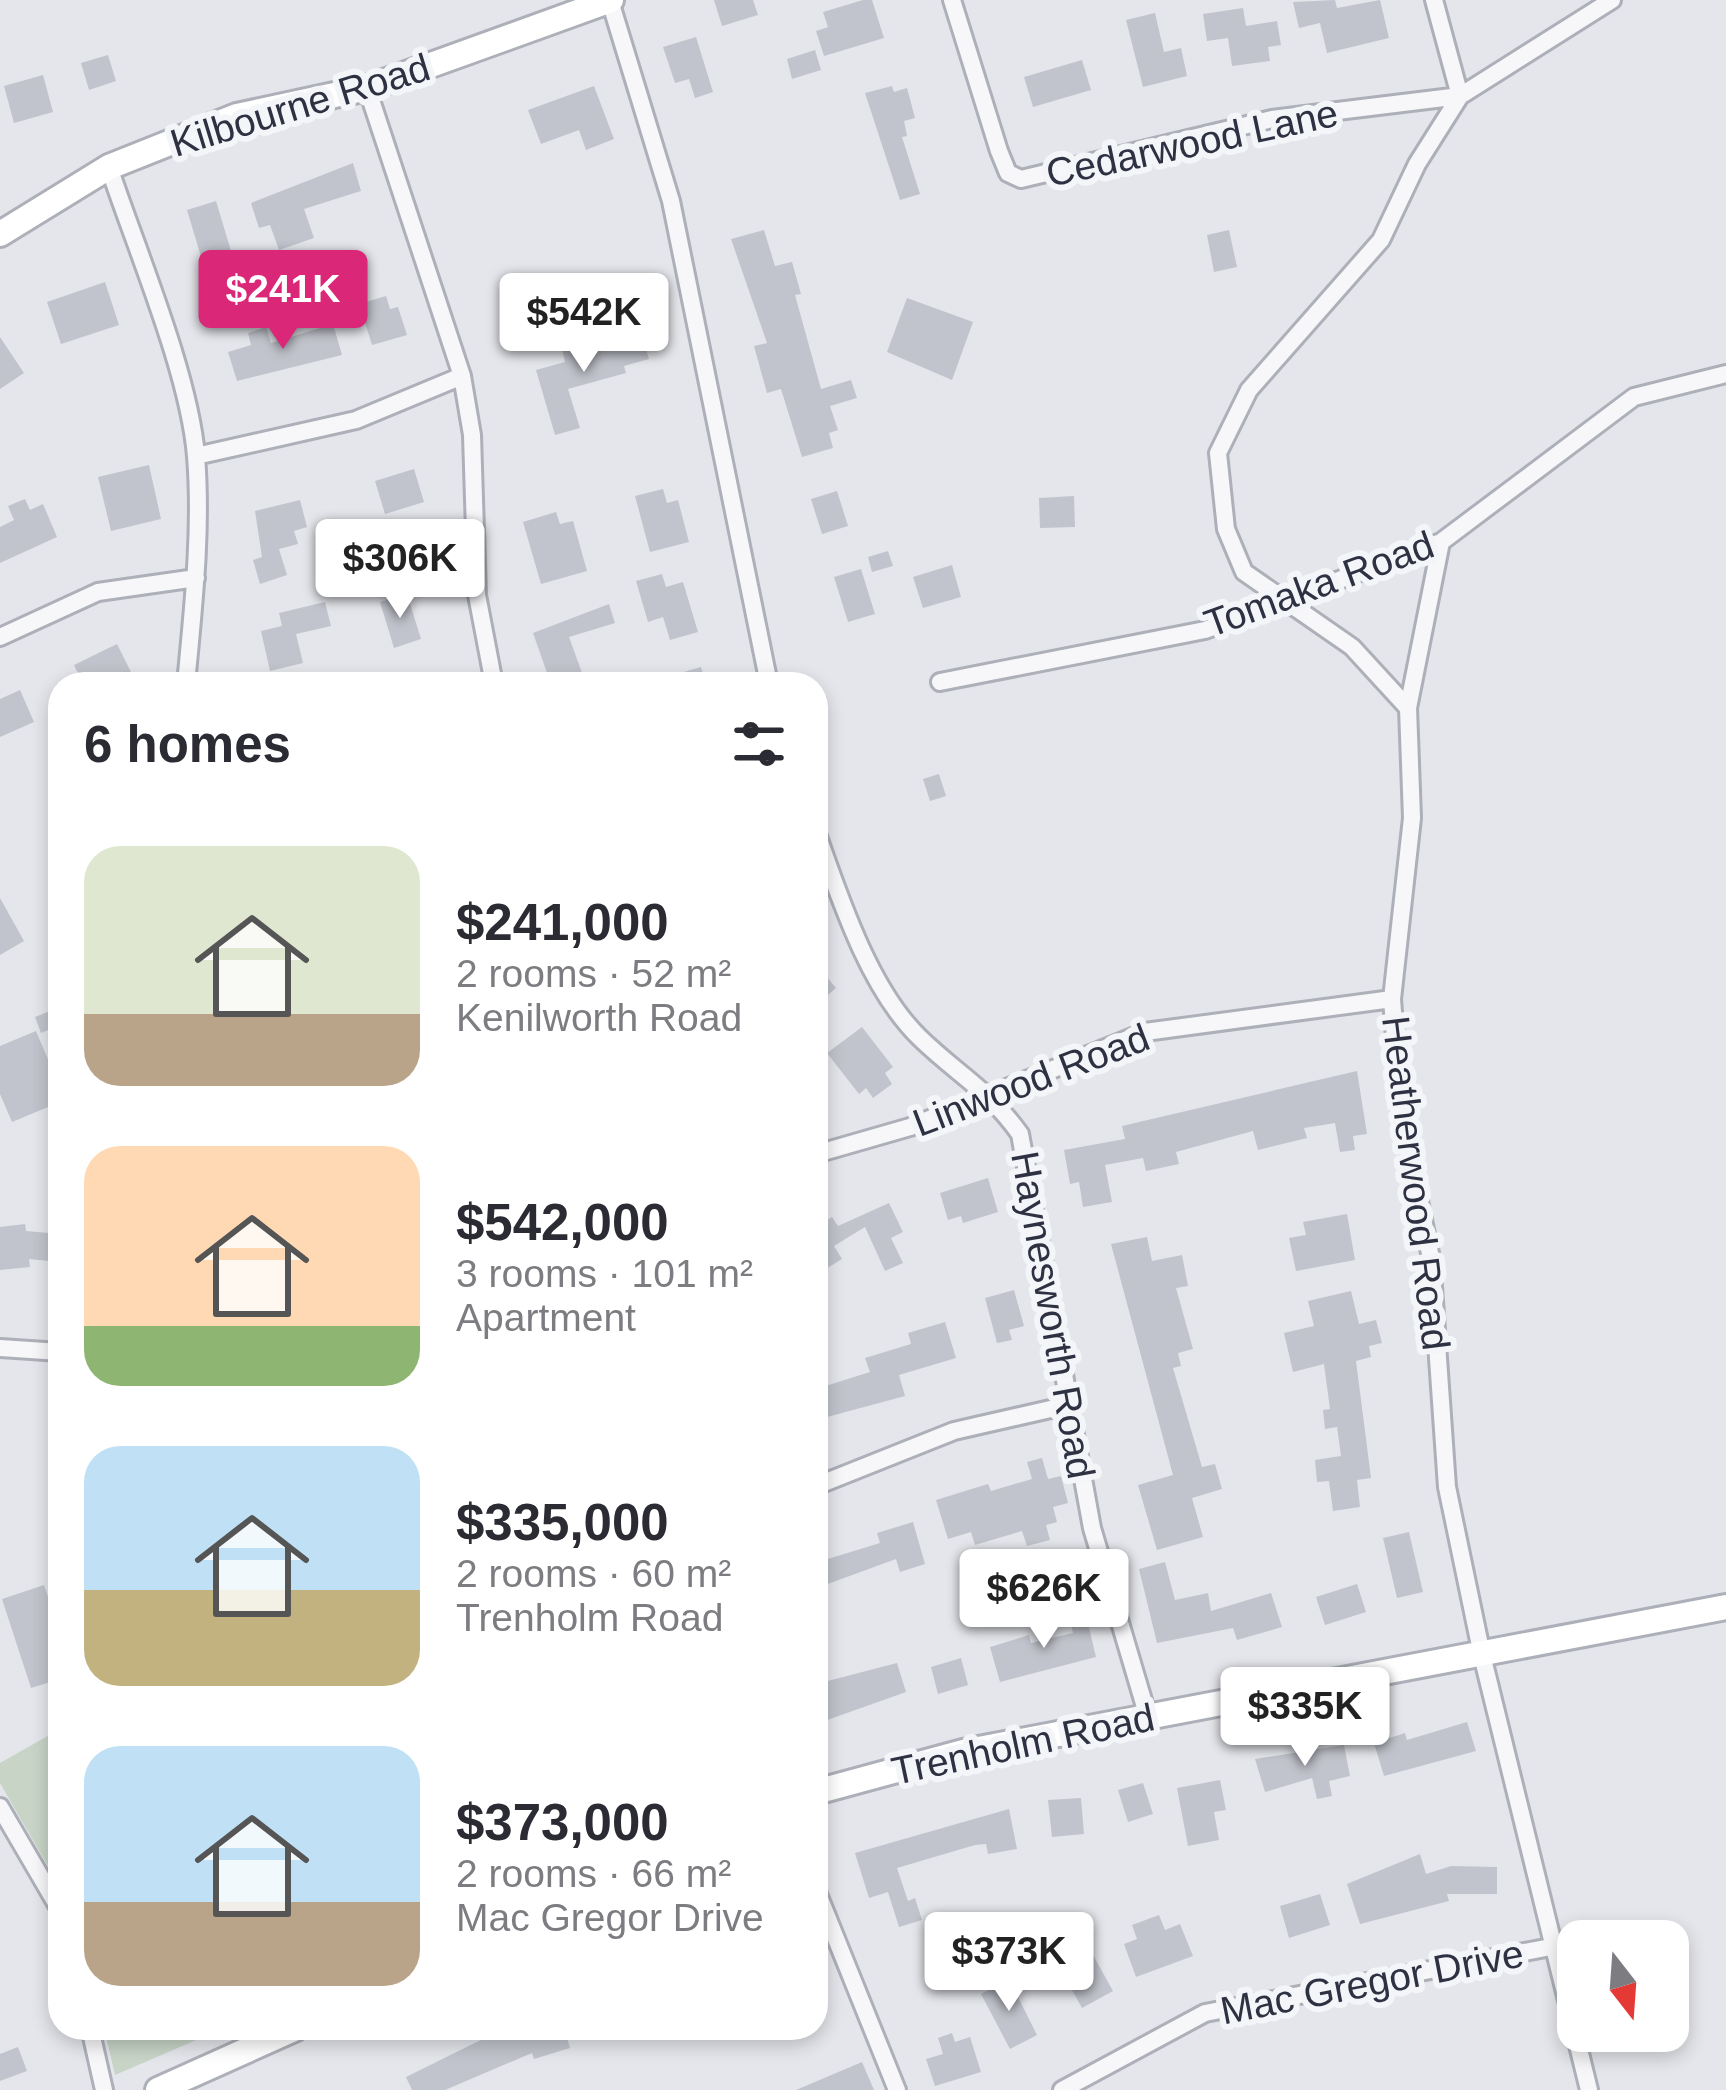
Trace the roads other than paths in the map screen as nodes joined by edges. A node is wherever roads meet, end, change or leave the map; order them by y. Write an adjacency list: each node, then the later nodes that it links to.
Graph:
1 (952, 0): 6 (street, Cedarwood Lane)
2 (1434, 0): 6 (street)
3 (1612, 0): 6 (street)
4 (610, 1): 5 (main road, Kilbourne Road); 18 (street)
5 (367, 88): 7 (main road, Kilbourne Road); 10 (street)
6 (1460, 96): 14 (street)
7 (109, 167): 8 (main road, Kilbourne Road); 11 (street)
8 (0, 234)
9 (1726, 374): 12 (street, Tomaka Road)
10 (462, 376): 11 (street); 17 (street)
11 (196, 456): 13 (street)
12 (1441, 542): 14 (street, Tomaka Road); 20 (street, Heatherwood Road)
13 (196, 578): 15 (street); 16 (street)
14 (1279, 599): 19 (street, Tomaka Road); 20 (street)
15 (0, 637)
16 (187, 672)
17 (492, 672)
18 (767, 672)
19 (940, 682)
20 (1408, 707): 22 (street, Heatherwood Road)
21 (828, 866): 23 (street, Haynesworth Road)
22 (1392, 999): 23 (street, Linwood Road); 30 (street, Heatherwood Road)
23 (991, 1093): 24 (street, Linwood Road); 27 (street, Haynesworth Road)
24 (828, 1151)
25 (0, 1348): 26 (street)
26 (48, 1351)
27 (1068, 1405): 28 (street); 31 (street, Haynesworth Road)
28 (828, 1481)
29 (1726, 1607): 30 (main road, Trenholm Road)
30 (1482, 1655): 31 (main road, Trenholm Road); 36 (street, Heatherwood Road)
31 (1148, 1718): 32 (main road, Trenholm Road)
32 (828, 1789)
33 (0, 1807): 34 (street)
34 (48, 1889)
35 (828, 1919): 41 (street)
36 (1556, 1946): 42 (street, Mac Gregor Drive); 43 (street, Heatherwood Road)
37 (93, 2040): 39 (street)
38 (269, 2040): 40 (main road)
39 (104, 2090)
40 (158, 2090)
41 (897, 2090)
42 (1062, 2090)
43 (1589, 2090)

